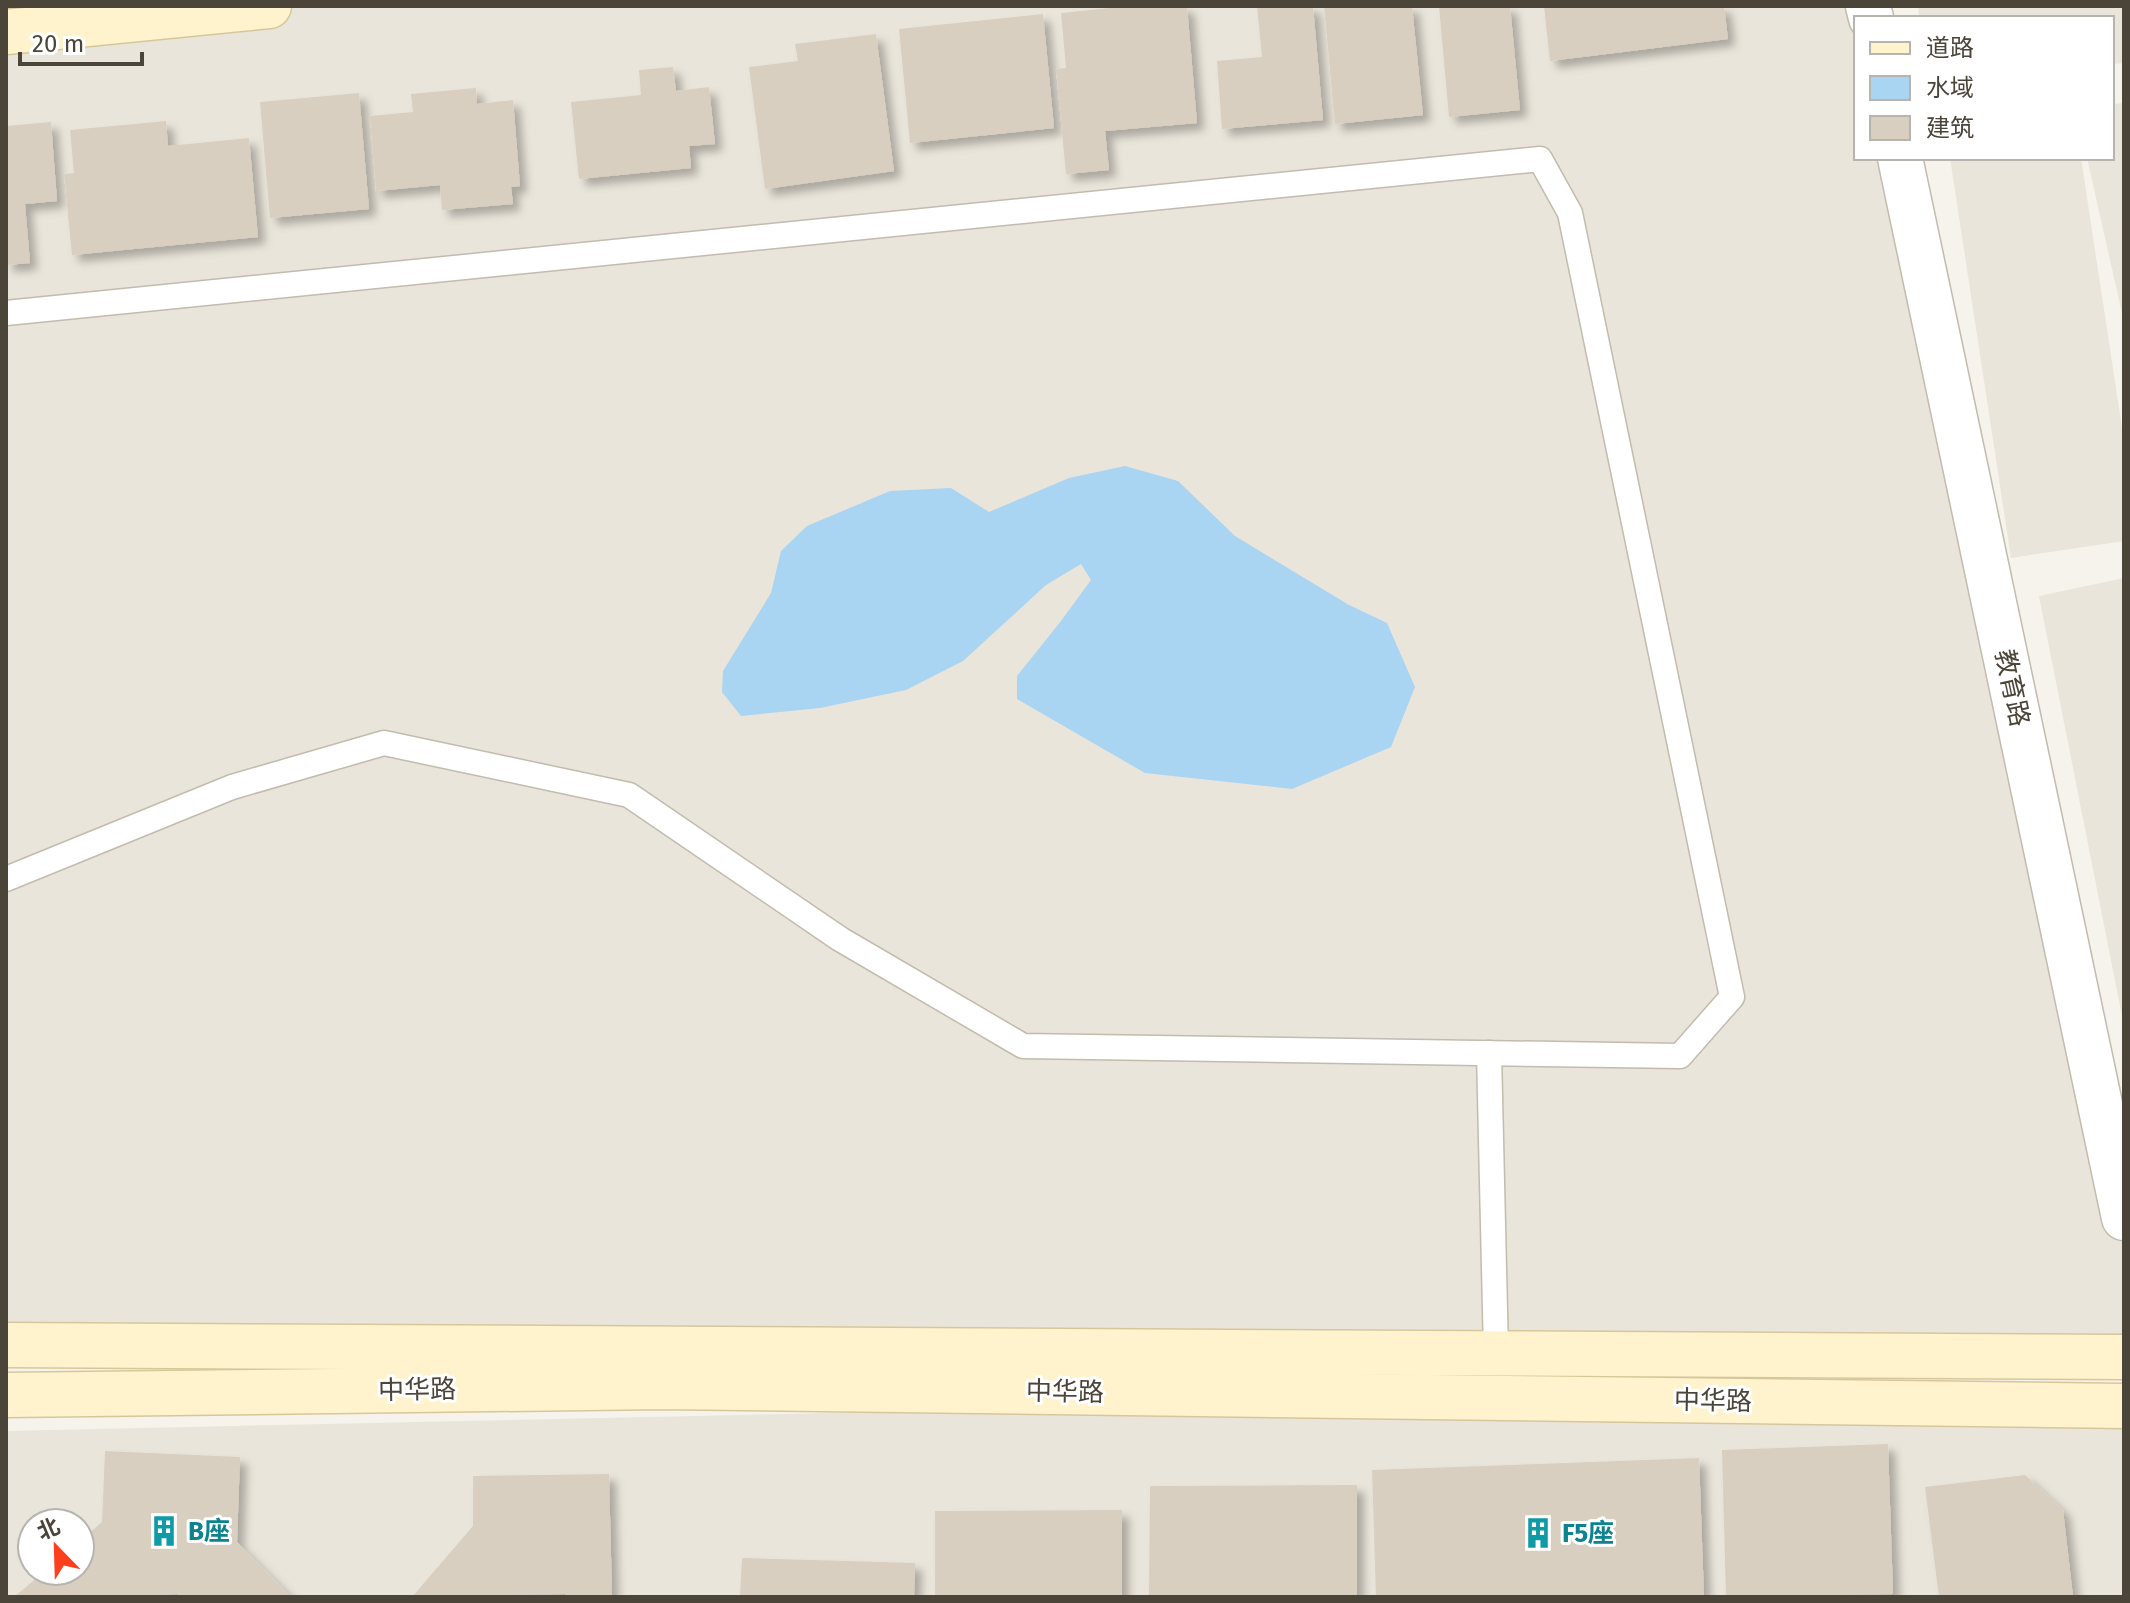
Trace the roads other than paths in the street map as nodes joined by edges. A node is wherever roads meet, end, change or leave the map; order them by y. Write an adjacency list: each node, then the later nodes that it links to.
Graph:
1 (269, 6): 2 (street)
2 (6, 32)
3 (1900, 160): 7 (street, 教育路)
4 (6, 313): 6 (lane)
5 (6, 879): 6 (lane)
6 (1489, 1053): 9 (lane)
7 (2124, 1218)
8 (6, 1345): 9 (street, 中华路)
9 (1496, 1353): 10 (street, 中华路)
10 (2124, 1357)
11 (6, 1395): 12 (street, 中华路)
12 (2124, 1406)

